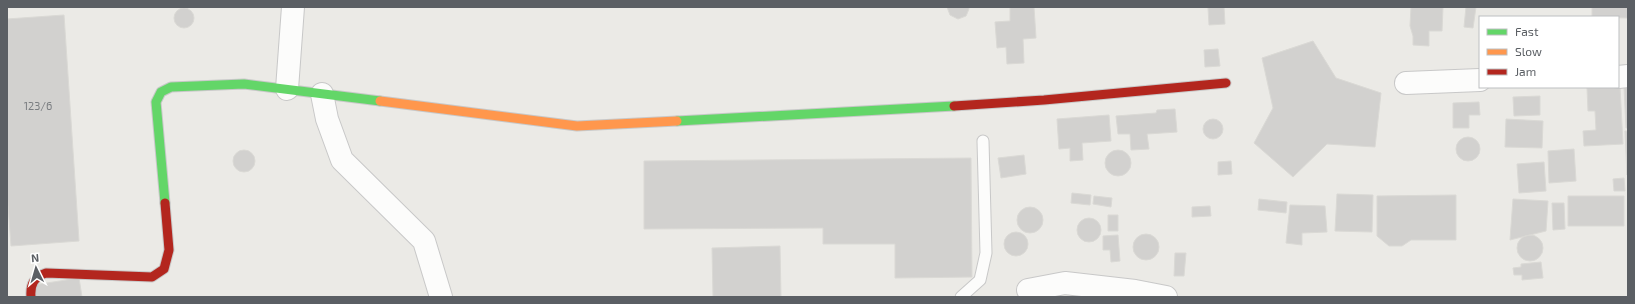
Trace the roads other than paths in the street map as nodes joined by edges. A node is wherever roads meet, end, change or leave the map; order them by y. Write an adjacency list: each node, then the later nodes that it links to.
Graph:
1 (293, 7): 5 (street)
2 (1479, 80): 4 (street)
3 (1226, 83): 6 (street)
4 (1406, 84)
5 (286, 89): 6 (street); 9 (street)
6 (322, 94): 10 (street)
7 (983, 141): 11 (lane)
8 (1028, 290): 12 (street)
9 (31, 297)
10 (441, 297)
11 (961, 297)
12 (1166, 297)

